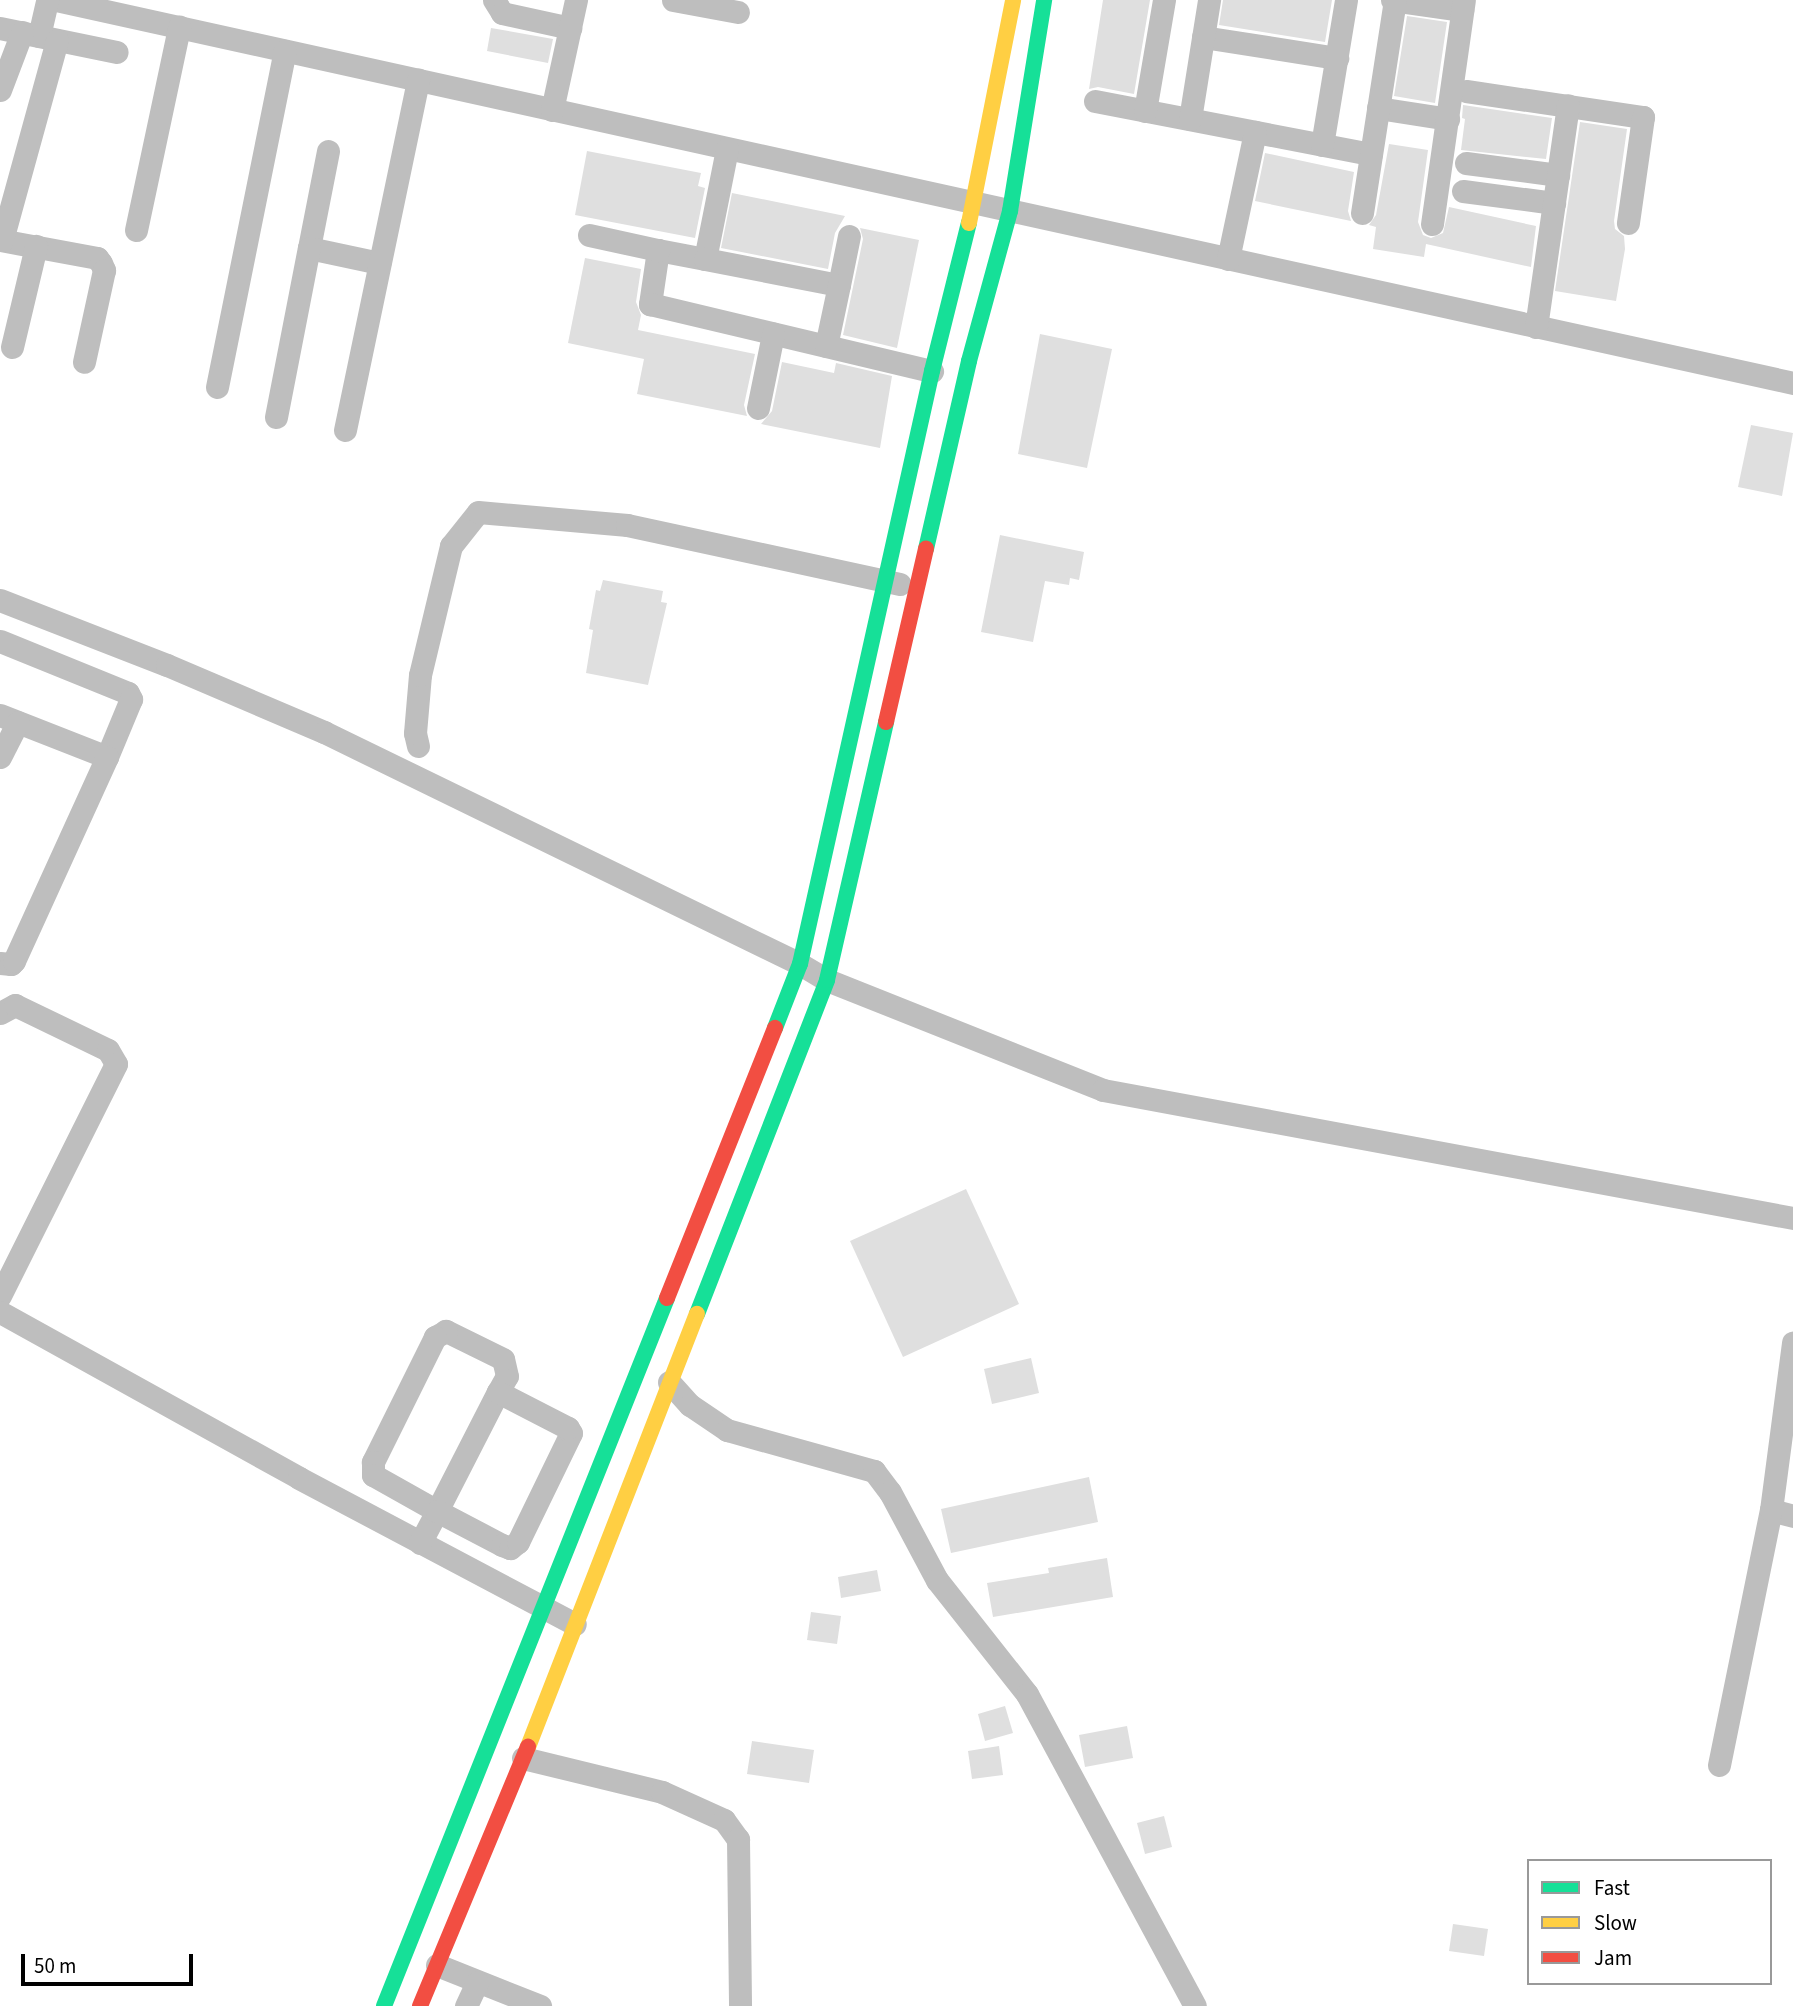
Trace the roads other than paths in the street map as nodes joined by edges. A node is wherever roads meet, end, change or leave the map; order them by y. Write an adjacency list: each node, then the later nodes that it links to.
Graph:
1 (47, 0): 16 (street)
2 (56, 0): 14 (street)
3 (494, 0): 15 (street)
4 (576, 0): 15 (street)
5 (675, 0): 13 (street)
6 (1013, 0): 39 (street)
7 (1044, 0): 41 (street)
8 (1164, 0): 28 (street)
9 (1209, 0): 17 (street)
10 (1346, 0): 20 (street)
11 (1393, 0): 12 (street); 26 (street)
12 (1463, 5): 30 (street)
13 (738, 12)
14 (179, 27): 18 (street); 45 (street)
15 (570, 28): 27 (street)
16 (29, 34): 19 (street); 22 (street); 48 (street)
17 (1203, 37): 20 (street); 29 (street)
18 (285, 51): 21 (street); 63 (street)
19 (117, 52)
20 (1337, 58): 32 (street)
21 (418, 80): 27 (street); 54 (street)
22 (0, 90)
23 (1466, 91): 25 (street)
24 (1095, 101): 28 (street)
25 (1568, 104): 37 (street); 43 (street)
26 (1378, 108): 30 (street); 35 (street)
27 (552, 110): 33 (street)
28 (1145, 111): 29 (street)
29 (1190, 119): 31 (street)
30 (1448, 119): 44 (street)
31 (1255, 132): 32 (street); 53 (street)
32 (1322, 145): 35 (street)
33 (727, 149): 39 (street); 52 (street)
34 (328, 150): 50 (street)
35 (1371, 154): 42 (street)
36 (1466, 163): 37 (street)
37 (1558, 175): 40 (street)
38 (1463, 191): 40 (street)
39 (974, 203): 41 (street); 61 (street)
40 (1554, 203): 56 (street)
41 (1010, 211): 53 (street); 68 (street)
42 (1362, 213)
43 (1628, 223)
44 (1432, 224)
45 (136, 230)
46 (589, 235): 51 (street)
47 (849, 236): 55 (street)
48 (1, 240): 49 (street)
49 (36, 246): 59 (street); 60 (street)
50 (309, 248): 54 (street); 65 (street)
51 (657, 250): 52 (street); 57 (street)
52 (705, 258): 55 (street)
53 (1228, 259): 56 (street)
54 (379, 263): 66 (street)
55 (839, 285): 58 (street)
56 (1536, 327): 62 (street)
57 (773, 334): 58 (street); 64 (street)
58 (826, 346): 61 (street)
59 (12, 347)
60 (84, 362)
61 (932, 370): 67 (street)
62 (1793, 383)
63 (217, 387)
64 (758, 408)
65 (276, 417)
66 (345, 430)
67 (887, 582): 68 (street); 72 (street); 76 (street)
68 (917, 586): 77 (street)
69 (0, 600): 76 (street)
70 (0, 641): 74 (street)
71 (9, 719): 73 (street); 74 (street)
72 (418, 746)
73 (0, 757)
74 (107, 757): 75 (street)
75 (0, 963)
76 (800, 964): 77 (street); 89 (street)
77 (827, 980): 79 (street); 84 (street)
78 (0, 1013): 80 (street)
79 (1793, 1218)
80 (6, 1268): 81 (street)
81 (0, 1296)
82 (0, 1312): 88 (street)
83 (1793, 1342): 87 (street)
84 (669, 1382): 90 (street); 100 (street)
85 (498, 1392): 86 (street); 86 (street); 86 (street)
86 (437, 1511): 88 (street)
87 (1782, 1513): 92 (street)
88 (420, 1543): 89 (street)
89 (544, 1609): 90 (street); 95 (street)
90 (575, 1624): 91 (street)
91 (523, 1758): 93 (street); 99 (street)
92 (1719, 1765)
93 (437, 1965): 94 (street); 96 (street)
94 (477, 1982): 97 (street); 98 (street)
95 (384, 2006)
96 (420, 2006)
97 (466, 2006)
98 (540, 2006)
99 (740, 2006)
100 (1195, 2006)

